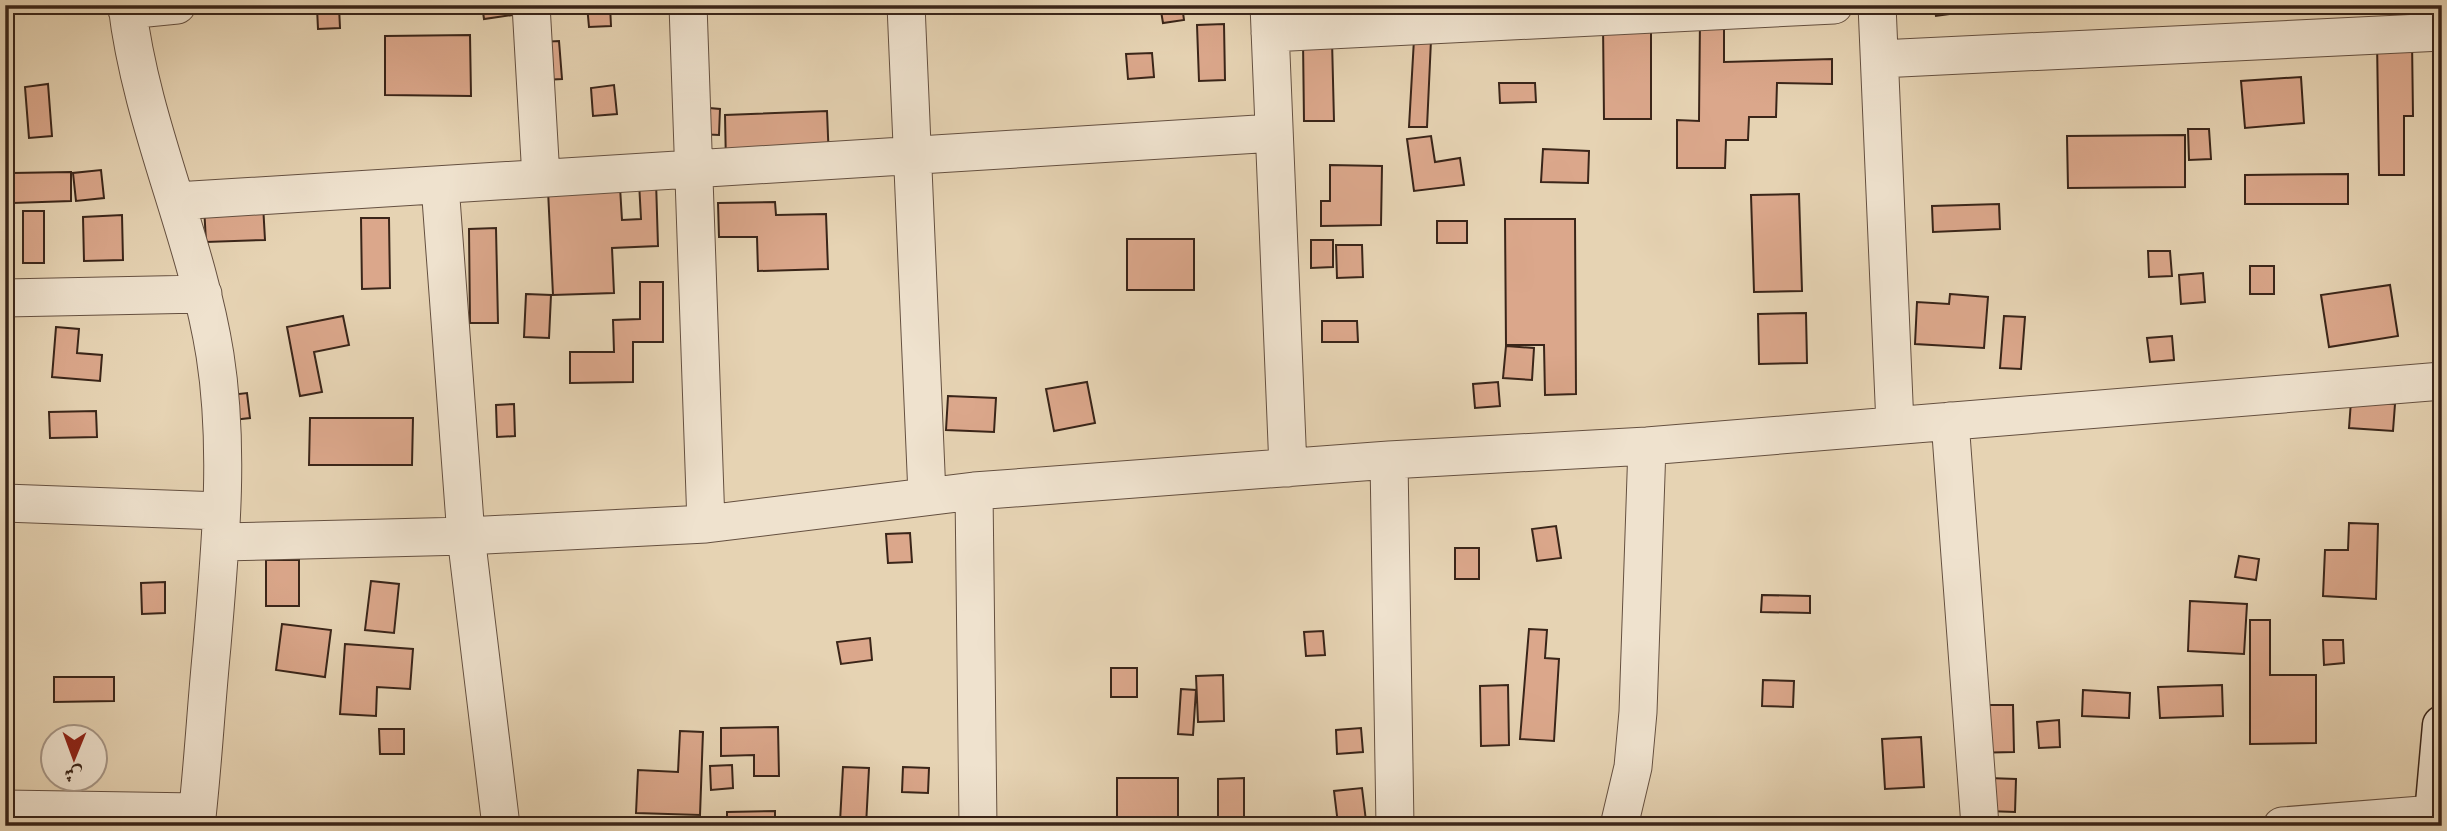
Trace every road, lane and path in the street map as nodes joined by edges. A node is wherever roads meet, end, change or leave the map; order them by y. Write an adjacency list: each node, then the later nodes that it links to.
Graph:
1 (177, 5): 7 (street)
2 (531, 5): 14 (street)
3 (688, 5): 13 (street)
4 (906, 5): 12 (street)
5 (1834, 5): 8 (street)
6 (1877, 5): 10 (street)
7 (127, 7): 16 (street)
8 (1270, 19): 11 (street)
9 (2442, 32): 10 (street)
10 (1880, 59): 21 (street)
11 (1273, 133): 12 (street); 24 (street)
12 (910, 154): 13 (street); 26 (street)
13 (695, 166): 14 (street); 28 (street)
14 (541, 178): 15 (street)
15 (440, 184): 16 (street); 30 (street)
16 (176, 201): 17 (street)
17 (203, 294): 18 (street); 29 (street)
18 (5, 298)
19 (2442, 381): 20 (street)
20 (1950, 421): 21 (street); 39 (street)
21 (1895, 425): 22 (street)
22 (1647, 446): 23 (street); 38 (street)
23 (1389, 460): 24 (street); 37 (street)
24 (1288, 467): 25 (street)
25 (974, 491): 26 (street); 36 (street)
26 (927, 495): 28 (street)
27 (5, 503): 29 (street)
28 (706, 524): 30 (street)
29 (220, 526): 30 (street); 33 (street)
30 (466, 536): 35 (street)
31 (2442, 725): 34 (street)
32 (15, 815): 33 (street)
33 (196, 819)
34 (2434, 820): 40 (street)
35 (500, 826)
36 (978, 826)
37 (1395, 826)
38 (1619, 826)
39 (1980, 826)
40 (2282, 826)

